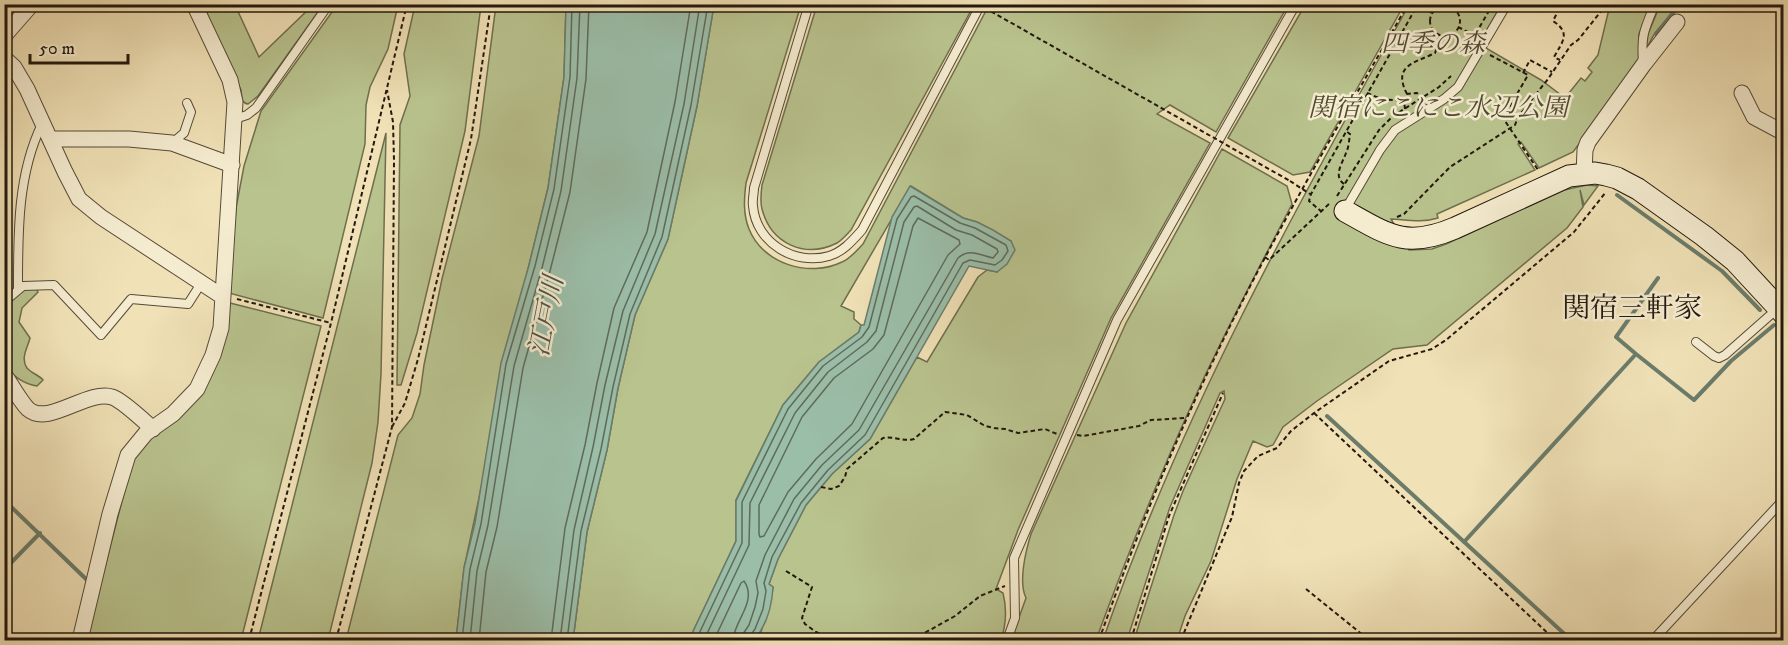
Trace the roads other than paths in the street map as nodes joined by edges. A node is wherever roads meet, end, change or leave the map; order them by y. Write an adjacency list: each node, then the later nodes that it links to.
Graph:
1 (32, 4): 10 (street)
2 (194, 4): 15 (street)
3 (329, 4): 15 (lane)
4 (809, 4): 5 (lane)
5 (979, 4)
6 (1296, 4): 33 (lane)
7 (1507, 4): 22 (lane)
8 (1655, 4): 12 (lane)
9 (1677, 22): 12 (street)
10 (4, 36)
11 (4, 58): 16 (street)
12 (1644, 64): 21 (street)
13 (1742, 93): 17 (street)
14 (187, 103): 19 (lane)
15 (235, 119): 20 (street)
16 (43, 123): 18 (street); 24 (lane)
17 (1784, 133)
18 (50, 139): 19 (street); 23 (street)
19 (172, 143): 20 (street)
20 (232, 165): 25 (street)
21 (1584, 173): 22 (street); 27 (street)
22 (1337, 204)
23 (202, 282): 24 (lane); 25 (street)
24 (18, 290): 26 (lane)
25 (227, 297): 30 (street)
26 (4, 302)
27 (1782, 308): 28 (lane)
28 (1696, 342)
29 (4, 374): 30 (street)
30 (153, 429): 32 (street)
31 (1784, 499): 34 (lane)
32 (80, 640)
33 (1007, 640)
34 (1653, 640)

